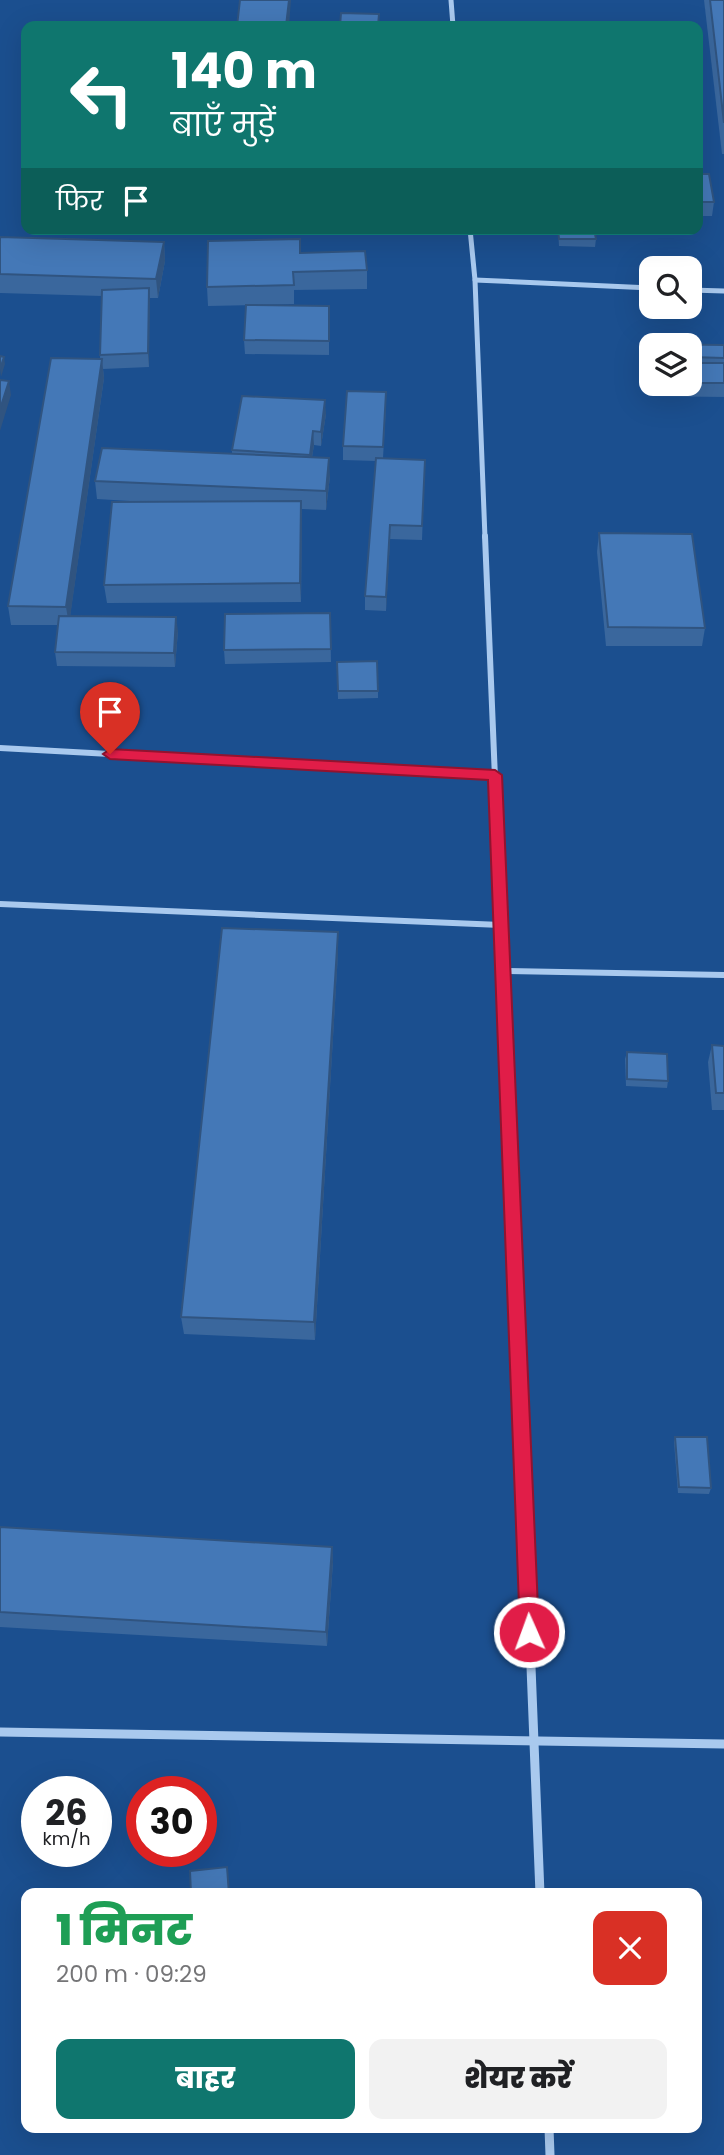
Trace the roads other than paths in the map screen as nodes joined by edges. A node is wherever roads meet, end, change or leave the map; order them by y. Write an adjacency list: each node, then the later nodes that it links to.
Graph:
1 (451, 0): 2 (street)
2 (453, 21)
3 (471, 235): 4 (street)
4 (475, 280): 5 (street); 9 (street)
5 (639, 287)
6 (702, 290): 7 (street)
7 (724, 291)
8 (0, 748): 9 (street)
9 (495, 775): 11 (street)
10 (0, 904): 11 (street)
11 (501, 925): 12 (street)
12 (502, 971): 13 (street); 15 (street)
13 (724, 975)
14 (0, 1732): 15 (street)
15 (534, 1742): 16 (street); 17 (street)
16 (724, 1744)
17 (540, 1888)
18 (549, 2133): 19 (street)
19 (550, 2155)

